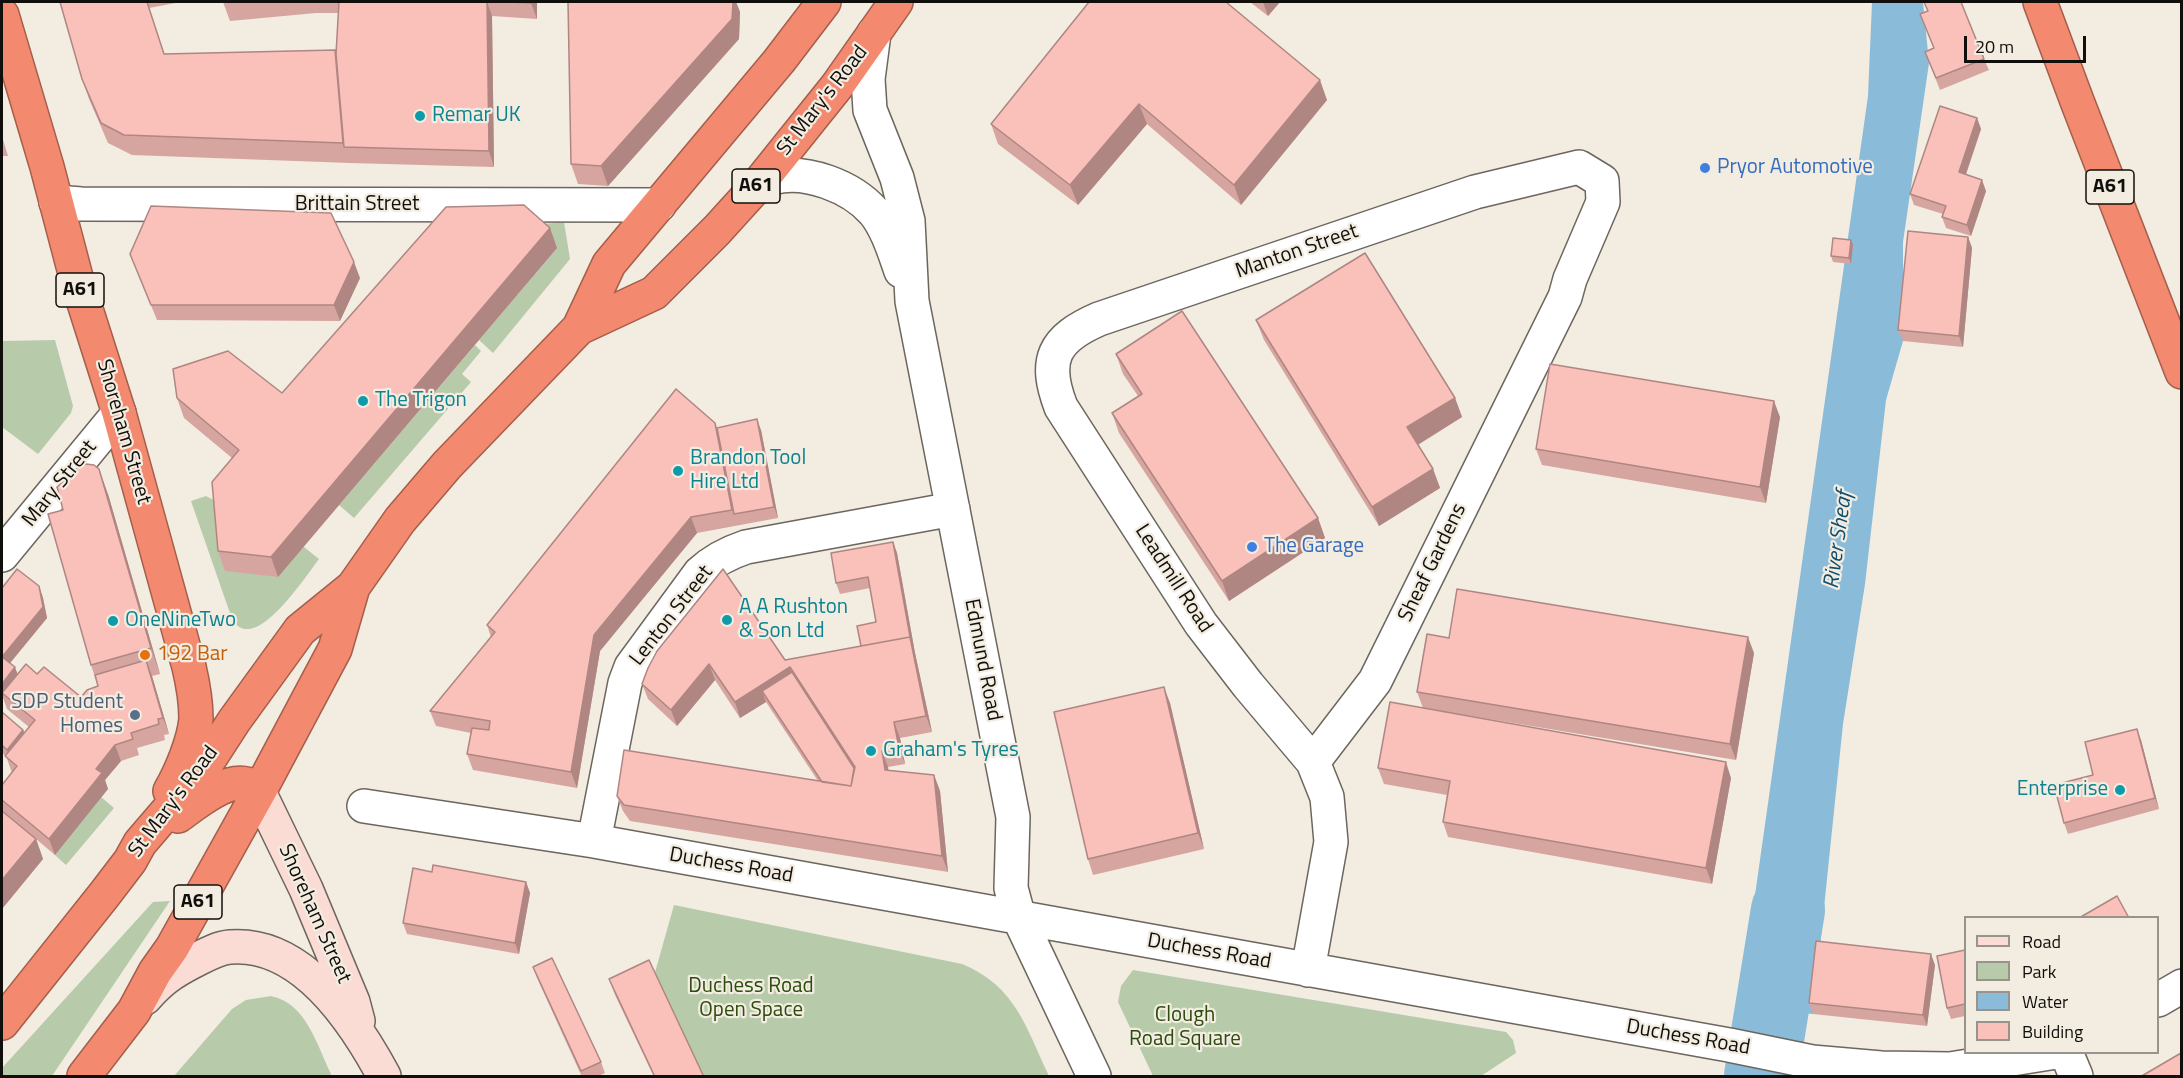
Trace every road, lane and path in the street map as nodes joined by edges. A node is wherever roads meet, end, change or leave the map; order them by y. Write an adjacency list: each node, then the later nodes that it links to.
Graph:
1 (824, 2): 9 (highway, St Mary's Road / A61)
2 (896, 2): 5 (highway, St Mary's Road / A61)
3 (2040, 2): 12 (highway, A61)
4 (2, 15): 8 (highway, Shoreham Street / A61)
5 (874, 33): 7 (highway, St Mary's Road / A61); 10 (street, Edmund Road)
6 (1579, 167): 13 (street, Manton Street); 18 (street, Sheaf Gardens)
7 (756, 187): 10 (street, Edmund Road); 11 (highway, St Mary's Road / A61)
8 (56, 202): 9 (street, Brittain Street); 14 (highway, Shoreham Street / A61)
9 (659, 205): 11 (highway, St Mary's Road / A61)
10 (912, 301): 15 (street, Edmund Road)
11 (579, 328): 17 (highway, St Mary's Road / A61)
12 (2181, 372)
13 (1052, 382): 18 (street, Leadmill Road)
14 (118, 413): 16 (street, Mary Street); 22 (highway, Shoreham Street / A61)
15 (953, 509): 21 (street, Lenton Street); 23 (street, Edmund Road)
16 (2, 555)
17 (353, 587): 19 (highway, St Mary's Road / A61); 22 (highway, St Mary's Road / A61)
18 (1313, 762): 24 (street)
19 (260, 792): 22 (highway, A61); 27 (highway, St Mary's Road / A61); 29 (street, Shoreham Street)
20 (364, 806): 21 (street, Duchess Road)
21 (594, 841): 23 (street, Duchess Road)
22 (140, 843): 28 (highway, St Mary's Road / A61)
23 (1019, 918): 24 (street, Duchess Road); 34 (street, Edmund Road)
24 (1308, 970): 30 (street, Duchess Road)
25 (2181, 986): 26 (street)
26 (2159, 999)
27 (134, 1011): 29 (street, Shoreham Street); 32 (highway, St Mary's Road / A61)
28 (2, 1023)
29 (363, 1038): 33 (street, Shoreham Street)
30 (2050, 1054)
31 (2066, 1054): 35 (street)
32 (84, 1077)
33 (384, 1077)
34 (1094, 1077)
35 (2076, 1077)

